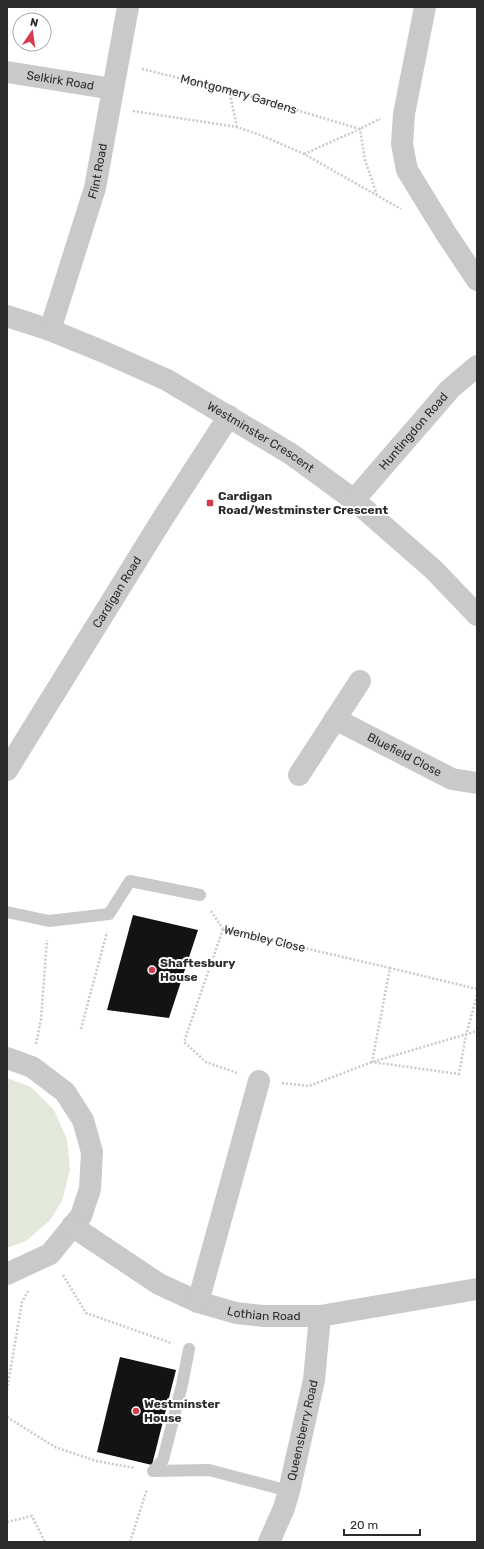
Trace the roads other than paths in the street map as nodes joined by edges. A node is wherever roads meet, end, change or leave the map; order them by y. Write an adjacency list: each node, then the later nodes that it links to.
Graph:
1 (128, 7): 4 (street, Flint Road)
2 (425, 7): 5 (street)
3 (7, 72): 4 (street, Selkirk Road)
4 (111, 98): 7 (street, Flint Road)
5 (477, 280)
6 (7, 316): 7 (street, Westminster Crescent)
7 (50, 330): 9 (street, Westminster Crescent)
8 (477, 366): 10 (street, Huntingdon Road)
9 (229, 416): 10 (street, Westminster Crescent); 14 (street, Cardigan Road)
10 (354, 500): 11 (street, Westminster Crescent)
11 (477, 615)
12 (360, 681): 13 (street)
13 (335, 719): 15 (street); 16 (street, Bluefield Close)
14 (7, 770)
15 (298, 775)
16 (477, 783)
17 (200, 895): 18 (lane)
18 (7, 912)
19 (7, 1058): 21 (street)
20 (259, 1081): 24 (street)
21 (72, 1226): 22 (street); 24 (street, Lothian Road)
22 (7, 1274)
23 (477, 1289): 25 (street, Lothian Road)
24 (198, 1302): 25 (street, Lothian Road)
25 (320, 1316): 27 (street, Queensberry Road)
26 (189, 1349): 27 (lane)
27 (289, 1491): 28 (street, Queensberry Road)
28 (269, 1542)

